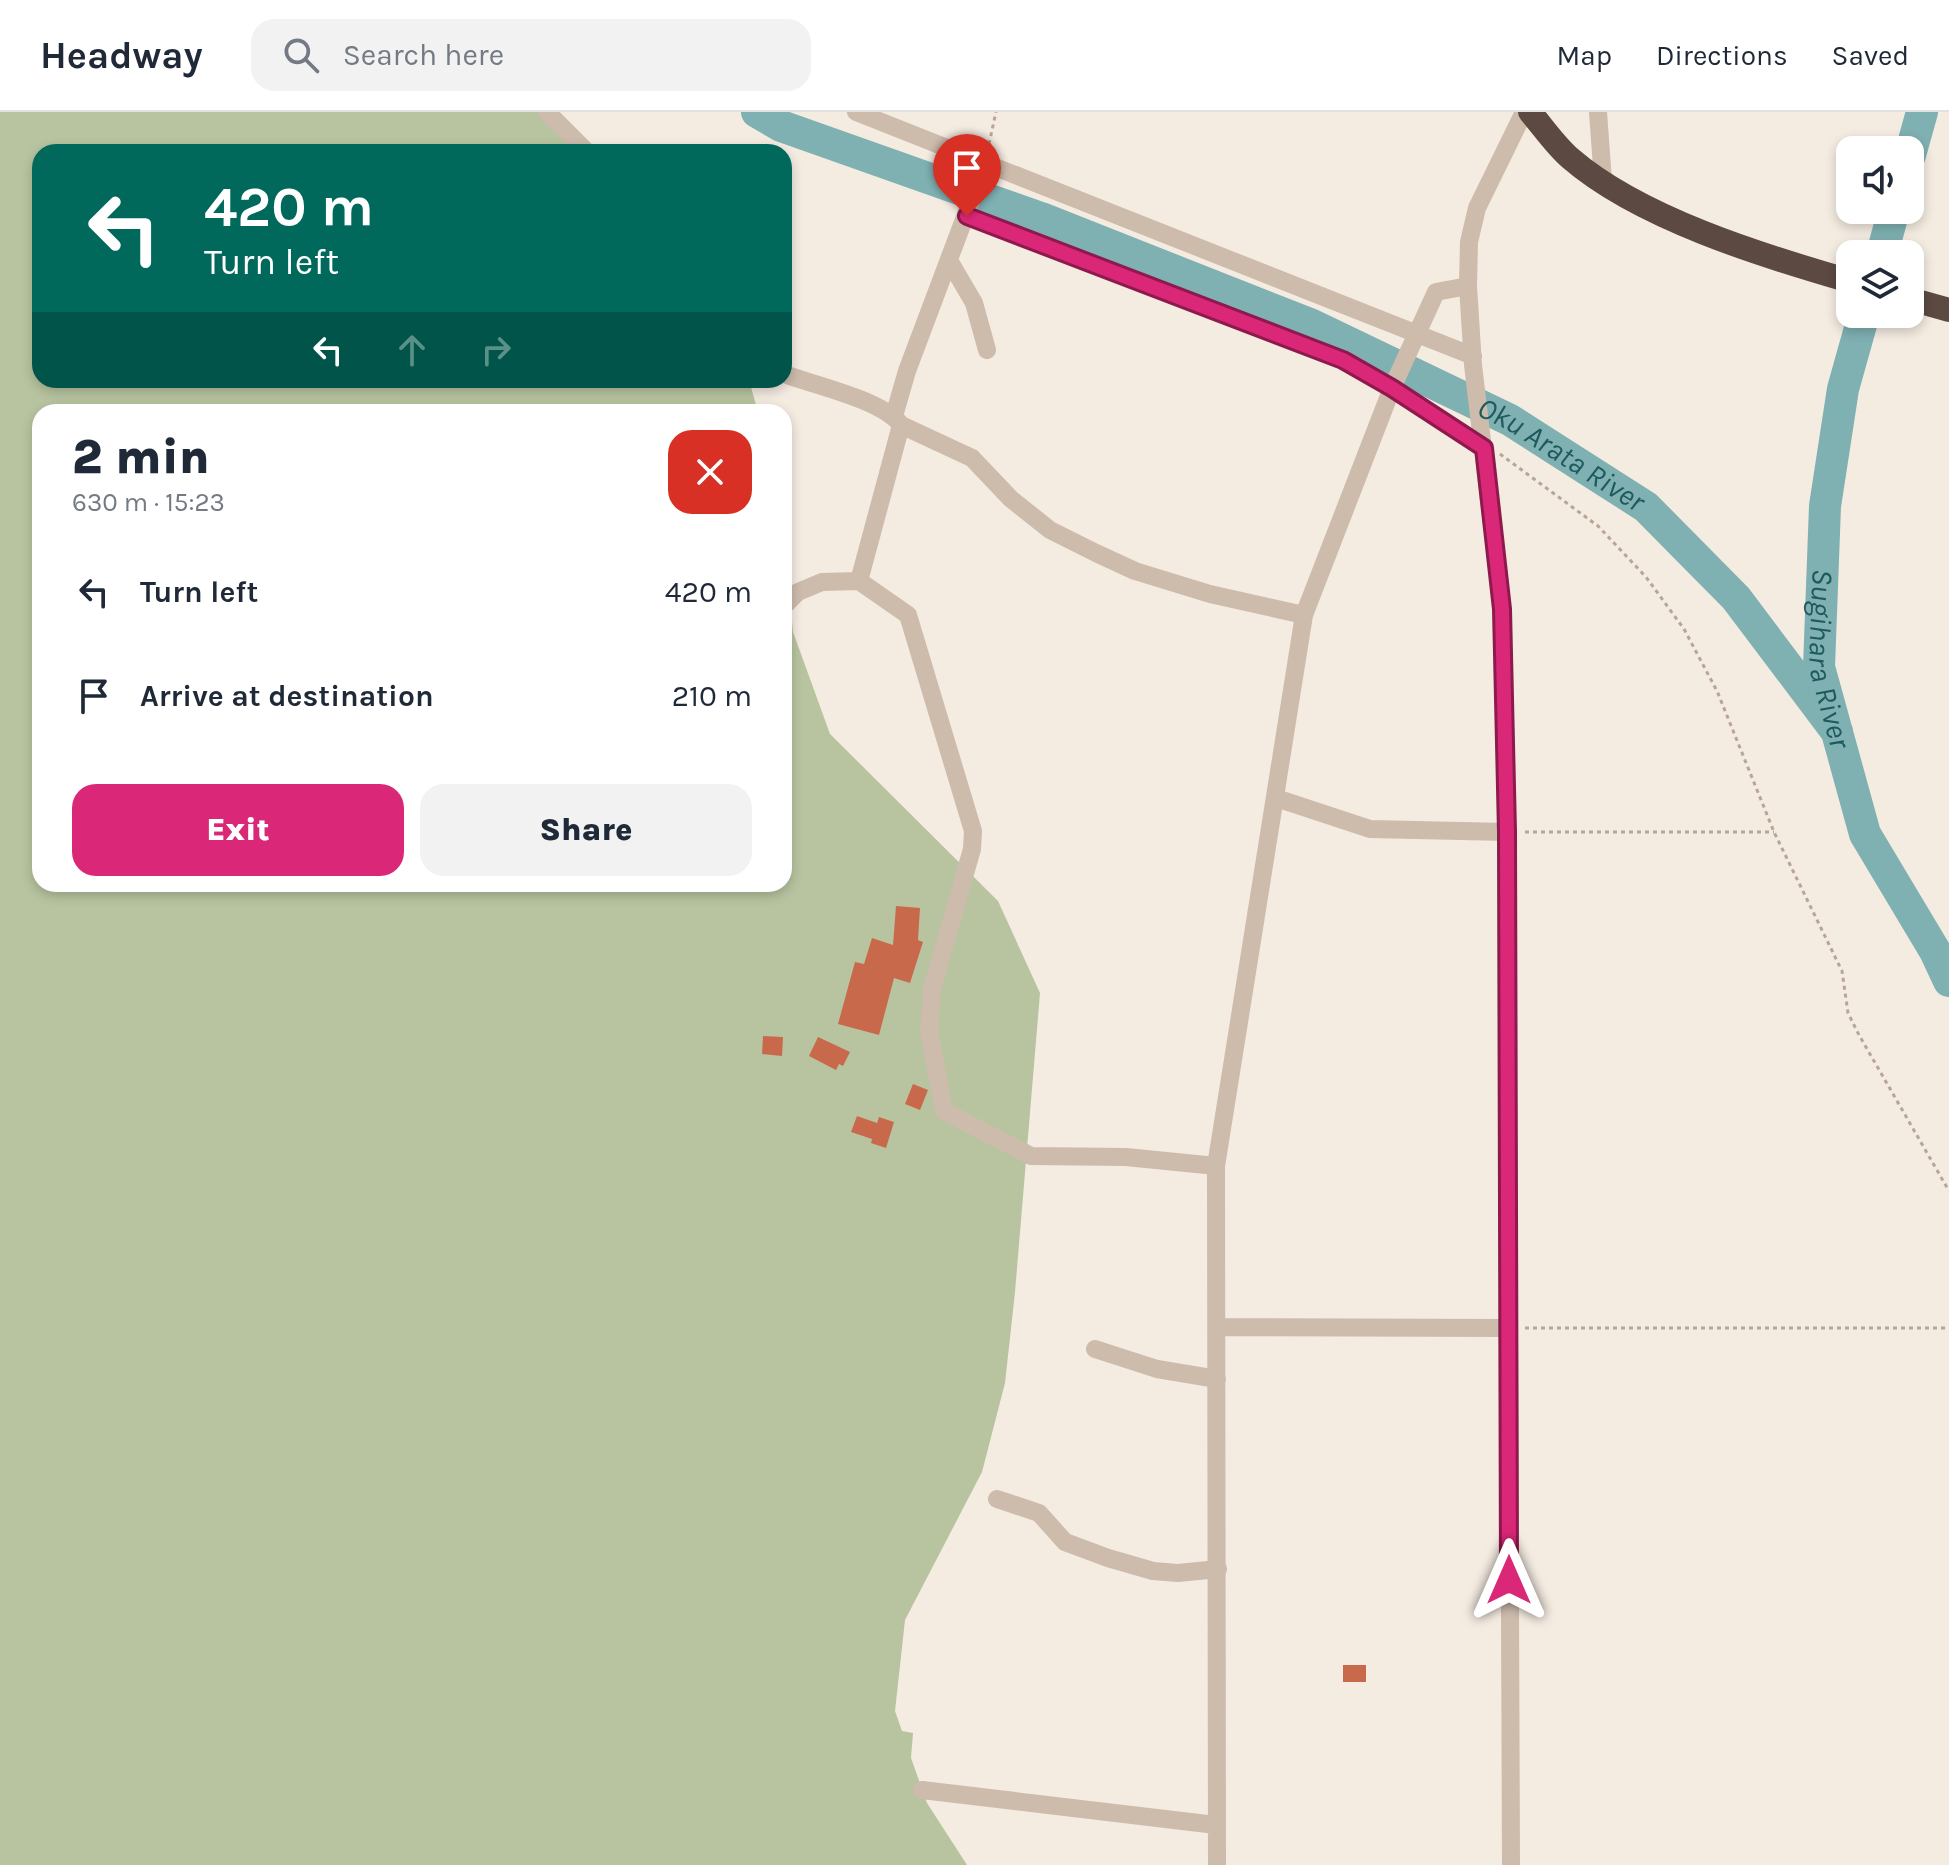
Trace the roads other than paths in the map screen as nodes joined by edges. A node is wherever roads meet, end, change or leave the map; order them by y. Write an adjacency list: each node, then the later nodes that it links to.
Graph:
1 (547, 112): 5 (street)
2 (856, 112): 6 (street)
3 (1527, 112): 7 (highway); 11 (street)
4 (1598, 112): 7 (street)
5 (579, 144)
6 (985, 165): 8 (street); 14 (street)
7 (1603, 181): 10 (highway)
8 (968, 214): 9 (street); 18 (street)
9 (950, 262): 15 (street); 19 (street)
10 (1836, 277)
11 (1468, 286): 14 (street); 16 (street)
12 (1924, 303): 13 (highway)
13 (1948, 310)
14 (1415, 340): 16 (street); 18 (street)
15 (987, 350)
16 (1473, 361): 20 (street)
17 (792, 377): 19 (street)
18 (1394, 384): 20 (street); 23 (street)
19 (898, 420): 21 (street); 23 (street)
20 (1484, 442): 25 (street)
21 (859, 581): 22 (street); 26 (street)
22 (792, 598)
23 (1304, 615): 24 (street)
24 (1276, 798): 25 (street); 26 (street)
25 (1507, 832): 28 (street)
26 (1216, 1166): 27 (street)
27 (1217, 1327): 28 (street); 30 (street)
28 (1508, 1328): 36 (street)
29 (1095, 1349): 30 (street)
30 (1217, 1379): 32 (street)
31 (997, 1499): 32 (street)
32 (1218, 1569): 34 (street)
33 (922, 1790): 34 (street)
34 (1216, 1825): 35 (street)
35 (1217, 1865)
36 (1511, 1865)

